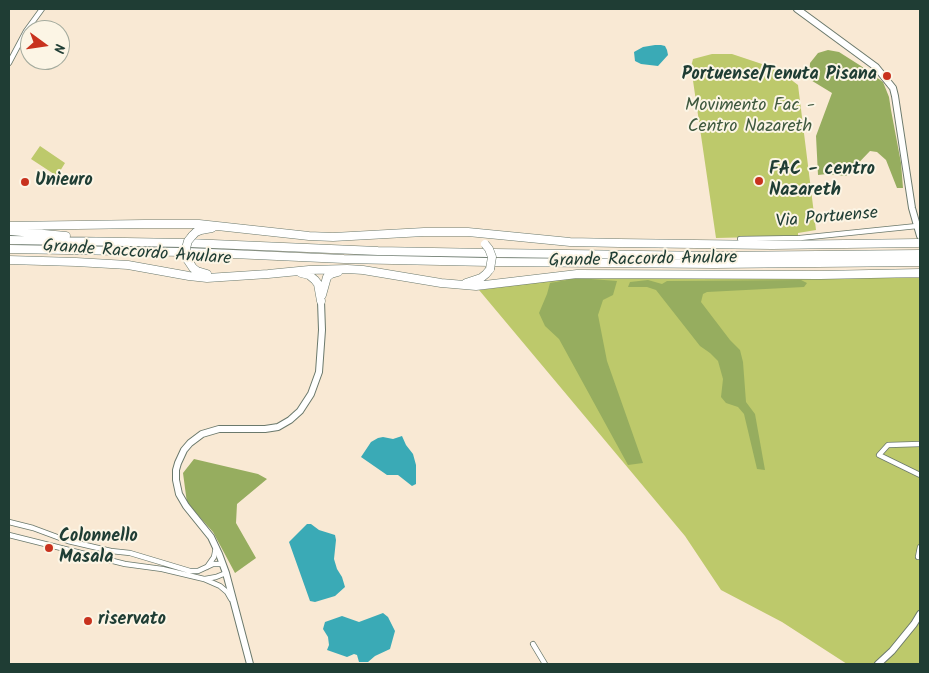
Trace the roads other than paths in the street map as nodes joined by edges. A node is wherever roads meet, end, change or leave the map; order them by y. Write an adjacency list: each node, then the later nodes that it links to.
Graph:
1 (42, 9): 3 (street)
2 (797, 9): 5 (street)
3 (9, 63)
4 (9, 226): 6 (highway, Grande Raccordo Anulare)
5 (917, 226): 9 (street, Via Portuense); 10 (street)
6 (229, 227): 8 (highway, Grande Raccordo Anulare); 13 (highway)
7 (9, 230): 12 (highway)
8 (441, 232): 10 (highway, Grande Raccordo Anulare); 21 (highway, bridge)
9 (740, 239)
10 (919, 239)
11 (9, 240): 12 (highway, Grande Raccordo Anulare)
12 (110, 241): 13 (highway, Grande Raccordo Anulare)
13 (189, 241): 17 (highway, bridge); 18 (highway, Grande Raccordo Anulare)
14 (9, 249): 15 (highway, Grande Raccordo Anulare)
15 (61, 250): 16 (highway); 17 (highway, Grande Raccordo Anulare)
16 (9, 254)
17 (186, 254): 21 (highway, Grande Raccordo Anulare); 22 (highway)
18 (920, 254)
19 (9, 260): 24 (highway, Grande Raccordo Anulare)
20 (920, 262): 21 (highway, Grande Raccordo Anulare)
21 (491, 264): 25 (highway)
22 (363, 270): 24 (highway, Grande Raccordo Anulare); 25 (highway, Grande Raccordo Anulare); 26 (highway)
23 (920, 273): 25 (highway, Grande Raccordo Anulare)
24 (268, 274): 26 (highway)
25 (441, 283)
26 (321, 301): 33 (street)
27 (920, 444): 28 (street)
28 (920, 475)
29 (9, 522): 30 (street)
30 (42, 532): 32 (street); 35 (street)
31 (9, 535): 32 (street)
32 (38, 542): 37 (street)
33 (216, 546): 38 (street); 39 (street)
34 (920, 547): 36 (street)
35 (111, 550): 37 (street); 39 (street)
36 (918, 557)
37 (109, 561): 41 (street)
38 (222, 564): 39 (street); 40 (street)
39 (206, 568)
40 (226, 572): 41 (street); 42 (street)
41 (204, 579): 42 (street)
42 (233, 603): 45 (street)
43 (920, 614): 47 (street)
44 (533, 644): 46 (street)
45 (250, 664)
46 (545, 664)
47 (878, 664)

